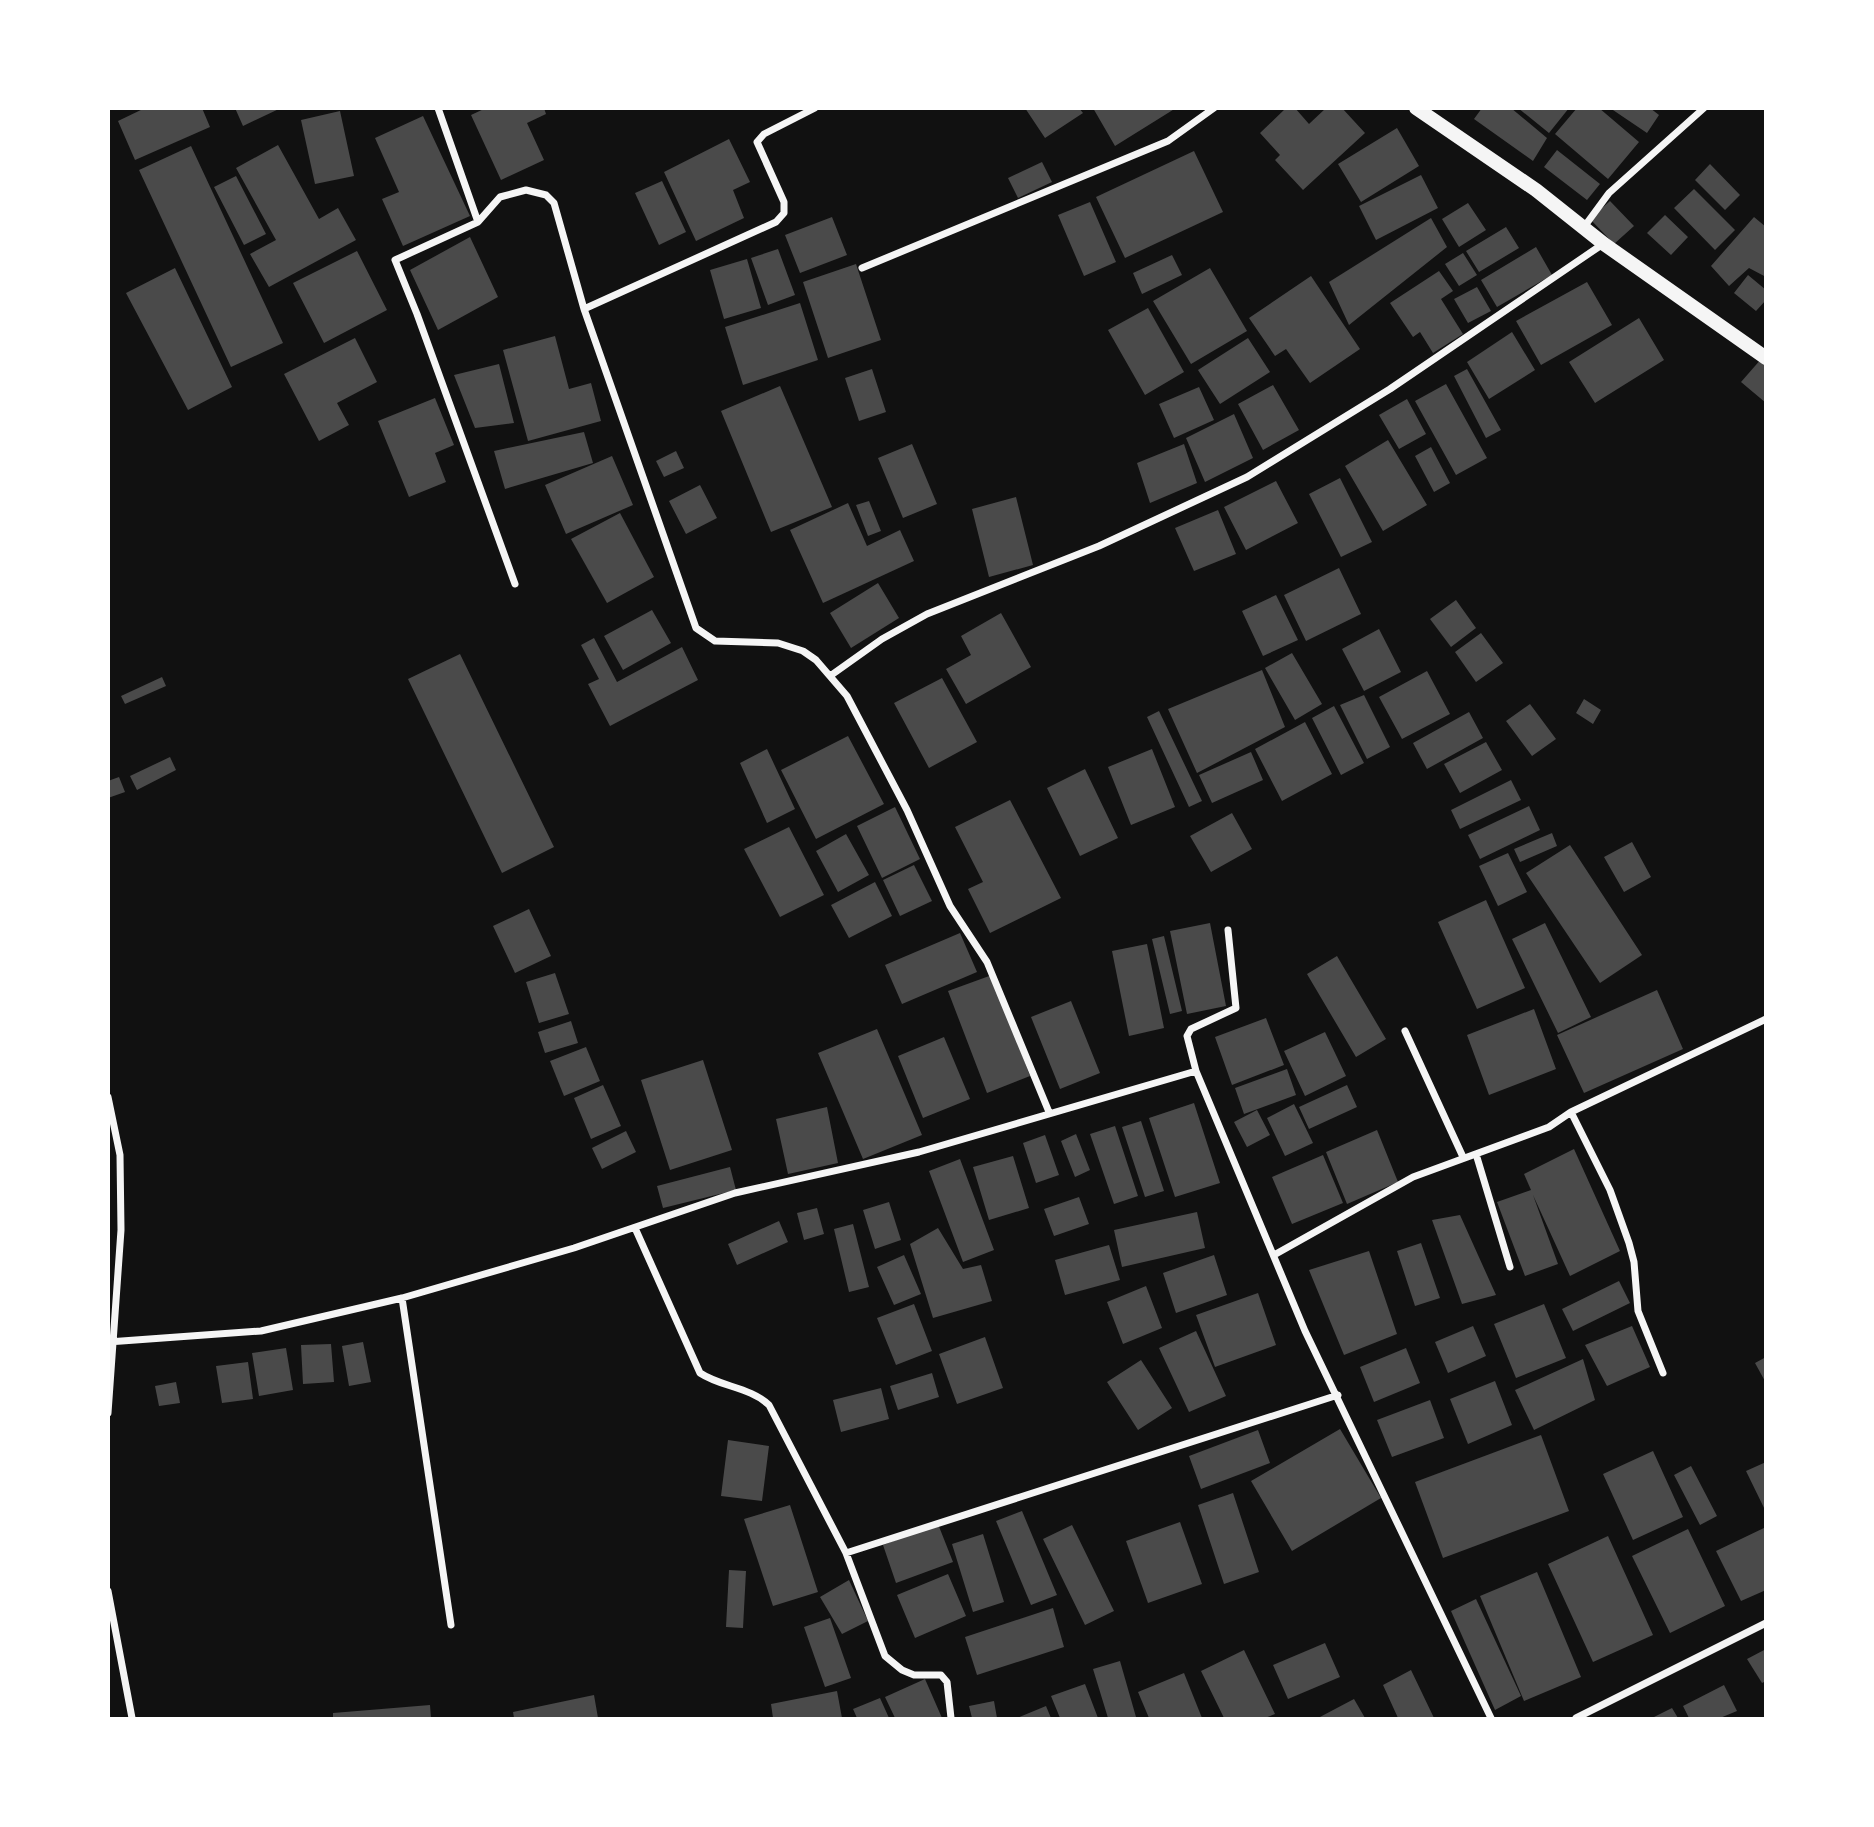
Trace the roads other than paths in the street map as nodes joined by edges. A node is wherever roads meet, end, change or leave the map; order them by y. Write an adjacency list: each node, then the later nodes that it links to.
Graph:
1 (438, 108): 6 (street)
2 (815, 108): 10 (street)
3 (1214, 108): 9 (street)
4 (1704, 108): 7 (street)
5 (1421, 110): 7 (main road)
6 (478, 222): 10 (street); 12 (street)
7 (1584, 227): 8 (main road)
8 (1604, 244): 11 (main road); 13 (street)
9 (862, 268)
10 (584, 309): 13 (street)
11 (1766, 358)
12 (515, 584)
13 (830, 676): 19 (street)
14 (1228, 930): 17 (street)
15 (1766, 1019): 20 (street)
16 (1405, 1031): 22 (street)
17 (1196, 1071): 19 (street); 24 (street)
18 (108, 1097): 27 (street)
19 (1049, 1112): 23 (street)
20 (1571, 1112): 21 (street); 28 (street)
21 (1476, 1154): 22 (street); 25 (street)
22 (1463, 1157): 24 (street)
23 (635, 1228): 26 (street); 31 (street)
24 (1274, 1255): 29 (street)
25 (1510, 1267)
26 (402, 1298): 27 (street); 34 (street)
27 (110, 1341): 30 (street)
28 (1663, 1373)
29 (1338, 1395): 31 (street); 37 (street)
30 (108, 1413)
31 (846, 1553): 36 (street)
32 (108, 1591): 35 (street)
33 (1766, 1623): 38 (street)
34 (451, 1625)
35 (132, 1718)
36 (951, 1718)
37 (1491, 1718)
38 (1576, 1718)

